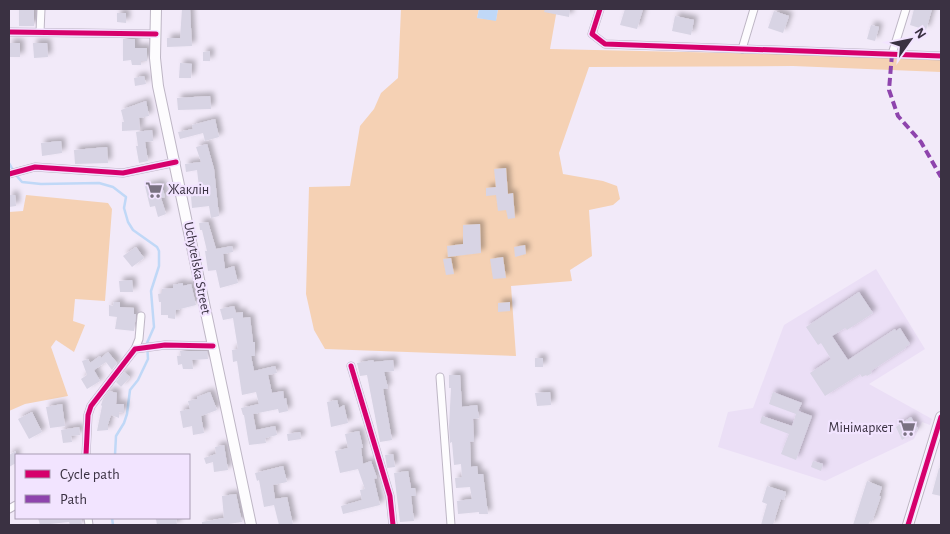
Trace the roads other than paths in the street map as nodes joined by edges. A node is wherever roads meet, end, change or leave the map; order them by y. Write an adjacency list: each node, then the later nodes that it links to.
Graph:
1 (41, 9): 7 (street)
2 (156, 9): 8 (main road, Uchytelska Street)
3 (600, 9): 9 (street)
4 (754, 9): 9 (street)
5 (906, 9): 10 (street)
6 (9, 32): 7 (street)
7 (40, 32): 8 (street)
8 (156, 34): 12 (main road, Uchytelska Street)
9 (742, 49): 10 (street)
10 (892, 54): 11 (street)
11 (941, 56)
12 (176, 162): 13 (street); 15 (main road, Uchytelska Street)
13 (9, 174)
14 (141, 316): 16 (street)
15 (213, 346): 16 (street); 21 (main road, Uchytelska Street)
16 (135, 349): 20 (street)
17 (351, 366): 22 (street)
18 (440, 376): 23 (street)
19 (941, 417): 24 (main road)
20 (86, 454)
21 (251, 525)
22 (393, 525)
23 (451, 525)
24 (908, 525)

